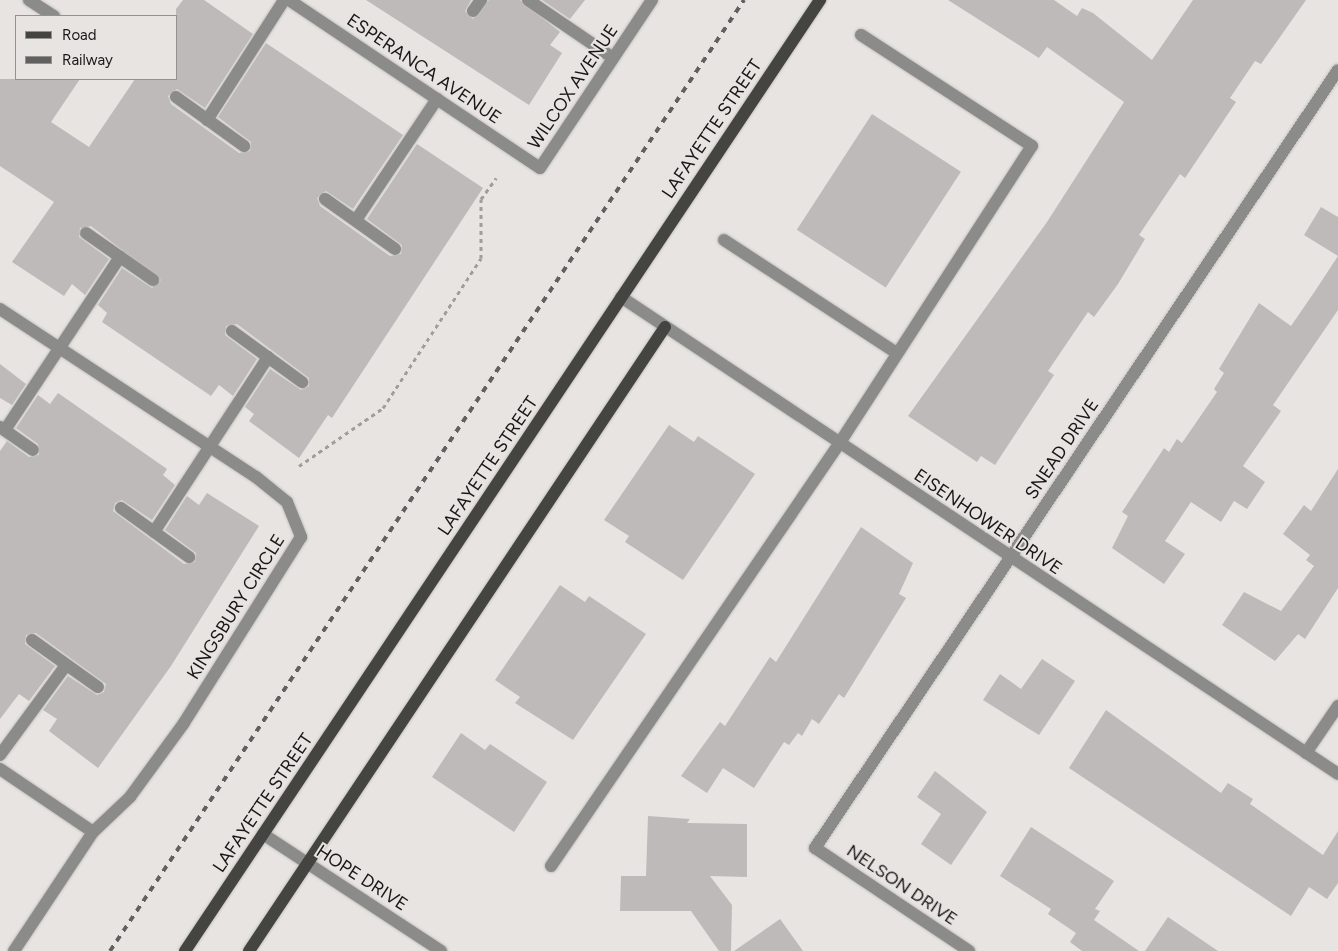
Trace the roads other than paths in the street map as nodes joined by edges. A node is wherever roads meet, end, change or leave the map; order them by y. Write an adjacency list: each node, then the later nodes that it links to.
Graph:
1 (29, 0): 9 (street)
2 (284, 0): 15 (street)
3 (289, 0): 14 (street, ESPERANCA AVENUE)
4 (481, 0): 8 (street)
5 (528, 0): 11 (street)
6 (652, 0): 11 (street, WILCOX AVENUE)
7 (820, 0): 25 (main road, LAFAYETTE STREET)
8 (473, 11)
9 (52, 15)
10 (861, 35): 30 (street)
11 (613, 58): 17 (street, WILCOX AVENUE)
12 (1338, 70): 40 (street, SNEAD DRIVE)
13 (176, 97): 15 (street)
14 (437, 99): 17 (street, ESPERANCA AVENUE); 19 (street)
15 (207, 120): 16 (street)
16 (244, 146)
17 (540, 168)
18 (325, 199): 19 (street)
19 (356, 220): 22 (street)
20 (86, 233): 23 (street)
21 (724, 240): 30 (street)
22 (395, 249)
23 (120, 257): 24 (street); 29 (street)
24 (153, 280)
25 (621, 297): 27 (street, EISENHOWER DRIVE); 50 (main road, LAFAYETTE STREET)
26 (0, 310): 29 (street, KINGSBURY CIRCLE)
27 (665, 327): 34 (street, EISENHOWER DRIVE); 52 (main road)
28 (232, 331): 31 (street)
29 (60, 349): 33 (street); 35 (street, KINGSBURY CIRCLE)
30 (895, 352): 34 (street)
31 (268, 357): 32 (street); 35 (street)
32 (302, 382)
33 (2, 428): 36 (street)
34 (839, 444): 40 (street, EISENHOWER DRIVE); 53 (street)
35 (210, 447): 38 (street); 49 (street, KINGSBURY CIRCLE)
36 (33, 450)
37 (121, 508): 38 (street)
38 (154, 532): 39 (street)
39 (189, 557)
40 (1010, 558): 45 (street, EISENHOWER DRIVE); 51 (street, SNEAD DRIVE)
41 (32, 640): 42 (street)
42 (66, 665): 43 (street); 46 (street)
43 (98, 686)
44 (1338, 706): 45 (street)
45 (1306, 753): 48 (street, EISENHOWER DRIVE)
46 (0, 755)
47 (0, 769): 49 (street)
48 (1338, 774)
49 (93, 832): 54 (street)
50 (263, 834): 52 (street, HOPE DRIVE); 55 (main road, LAFAYETTE STREET)
51 (815, 848): 58 (street, NELSON DRIVE)
52 (308, 864): 56 (main road); 57 (street, HOPE DRIVE)
53 (551, 866)
54 (14, 951)
55 (185, 951)
56 (249, 951)
57 (441, 951)
58 (969, 951)

